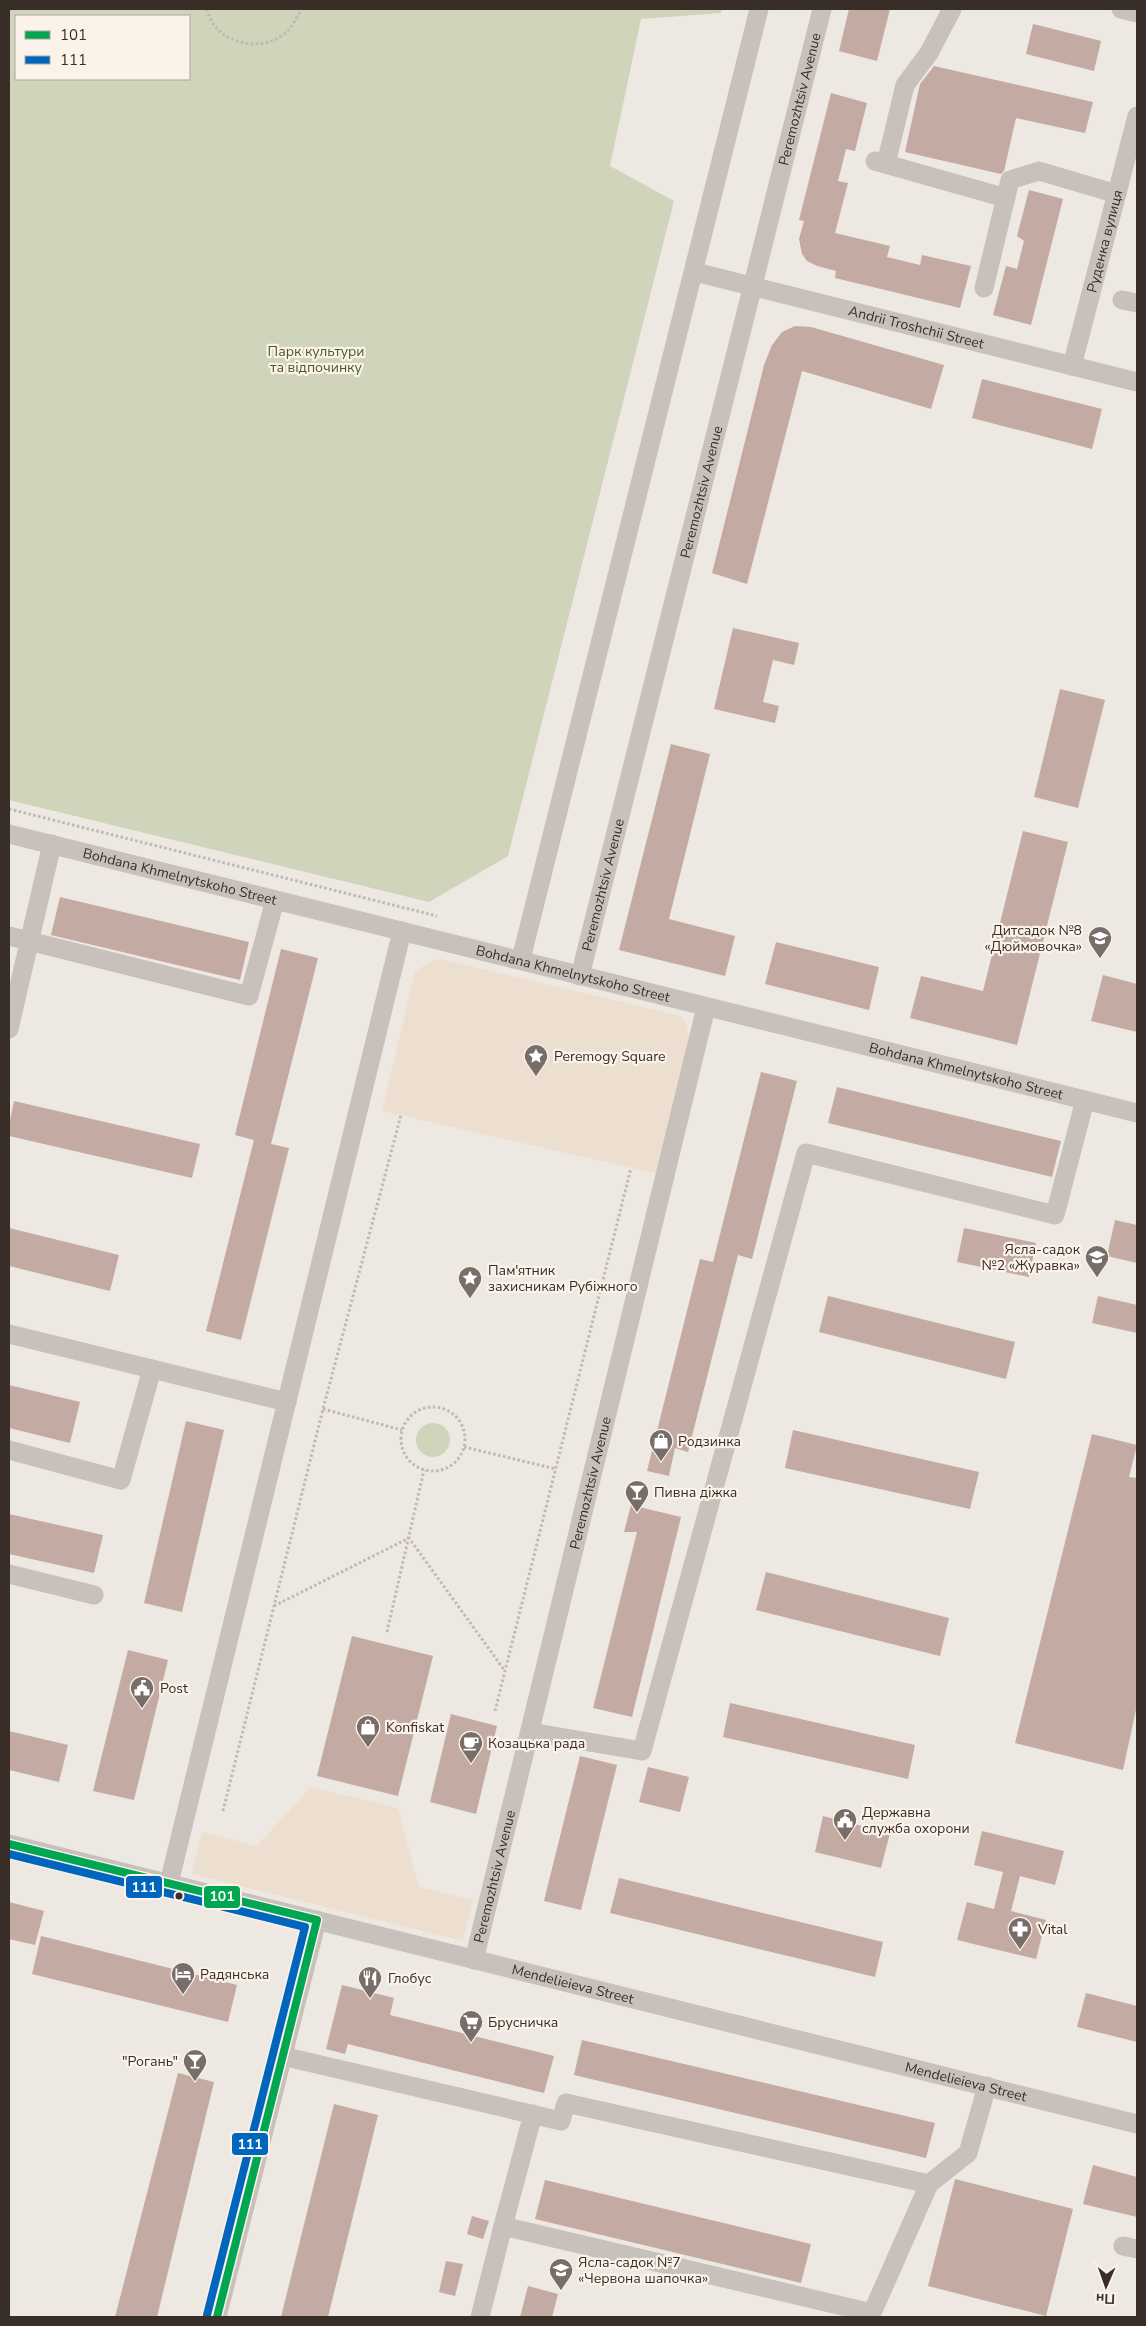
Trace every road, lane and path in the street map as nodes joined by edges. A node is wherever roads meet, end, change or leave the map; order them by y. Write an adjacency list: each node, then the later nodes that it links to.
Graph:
1 (207, 9): 2 (path)
2 (301, 9)
3 (759, 9): 12 (street)
4 (822, 9): 13 (street, Peremozhtsiv Avenue)
5 (952, 9): 11 (street)
6 (1121, 9): 7 (street)
7 (1137, 13)
8 (1137, 116): 9 (street, Руденка вулиця)
9 (1134, 138): 10 (street, Руденка вулиця)
10 (1117, 194): 11 (street); 15 (street, Руденка вулиця)
11 (1006, 198): 14 (street)
12 (695, 272): 13 (street, Andrii Troshchii Street); 25 (street)
13 (752, 286): 15 (street, Andrii Troshchii Street); 26 (street, Peremozhtsiv Avenue)
14 (984, 288)
15 (1072, 366): 16 (street, Andrii Troshchii Street)
16 (1137, 382)
17 (9, 809): 21 (path)
18 (9, 834): 19 (street, Bohdana Khmelnytskoho Street)
19 (52, 844): 20 (street, Bohdana Khmelnytskoho Street); 24 (street)
20 (276, 900): 22 (street, Bohdana Khmelnytskoho Street); 24 (street)
21 (437, 916)
22 (402, 931): 25 (street, Bohdana Khmelnytskoho Street); 35 (street)
23 (9, 936): 24 (street)
24 (28, 941): 28 (street)
25 (521, 959): 26 (street, Bohdana Khmelnytskoho Street)
26 (580, 976): 27 (street, Bohdana Khmelnytskoho Street)
27 (706, 1007): 29 (street, Bohdana Khmelnytskoho Street); 49 (street, Peremozhtsiv Avenue)
28 (9, 1029)
29 (1085, 1100): 30 (street, Bohdana Khmelnytskoho Street); 49 (street)
30 (1137, 1113)
31 (401, 1115): 36 (path)
32 (631, 1168): 41 (path)
33 (9, 1334): 34 (street)
34 (152, 1369): 35 (street); 39 (street)
35 (287, 1402): 52 (street)
36 (323, 1409): 37 (path); 45 (path)
37 (402, 1430): 38 (path); 40 (path)
38 (464, 1447): 40 (path); 41 (path)
39 (9, 1450)
40 (424, 1470): 42 (path)
41 (556, 1470): 47 (path)
42 (409, 1538): 45 (path); 46 (path); 47 (path)
43 (9, 1574): 44 (street)
44 (94, 1595)
45 (274, 1606): 50 (path)
46 (387, 1632)
47 (505, 1671): 48 (path)
48 (495, 1711)
49 (530, 1732): 54 (street, Peremozhtsiv Avenue)
50 (223, 1811)
51 (9, 1844): 52 (street, Mendelieieva Street)
52 (169, 1883): 53 (street, Mendelieieva Street)
53 (317, 1920): 54 (street, Mendelieieva Street); 55 (street)
54 (474, 1960): 56 (street, Mendelieieva Street)
55 (282, 2056): 57 (street); 61 (street)
56 (987, 2086): 58 (street, Mendelieieva Street); 59 (street)
57 (533, 2114): 59 (street); 60 (street)
58 (1137, 2124)
59 (929, 2184): 60 (street)
60 (503, 2226): 62 (street)
61 (217, 2317)
62 (480, 2317)

